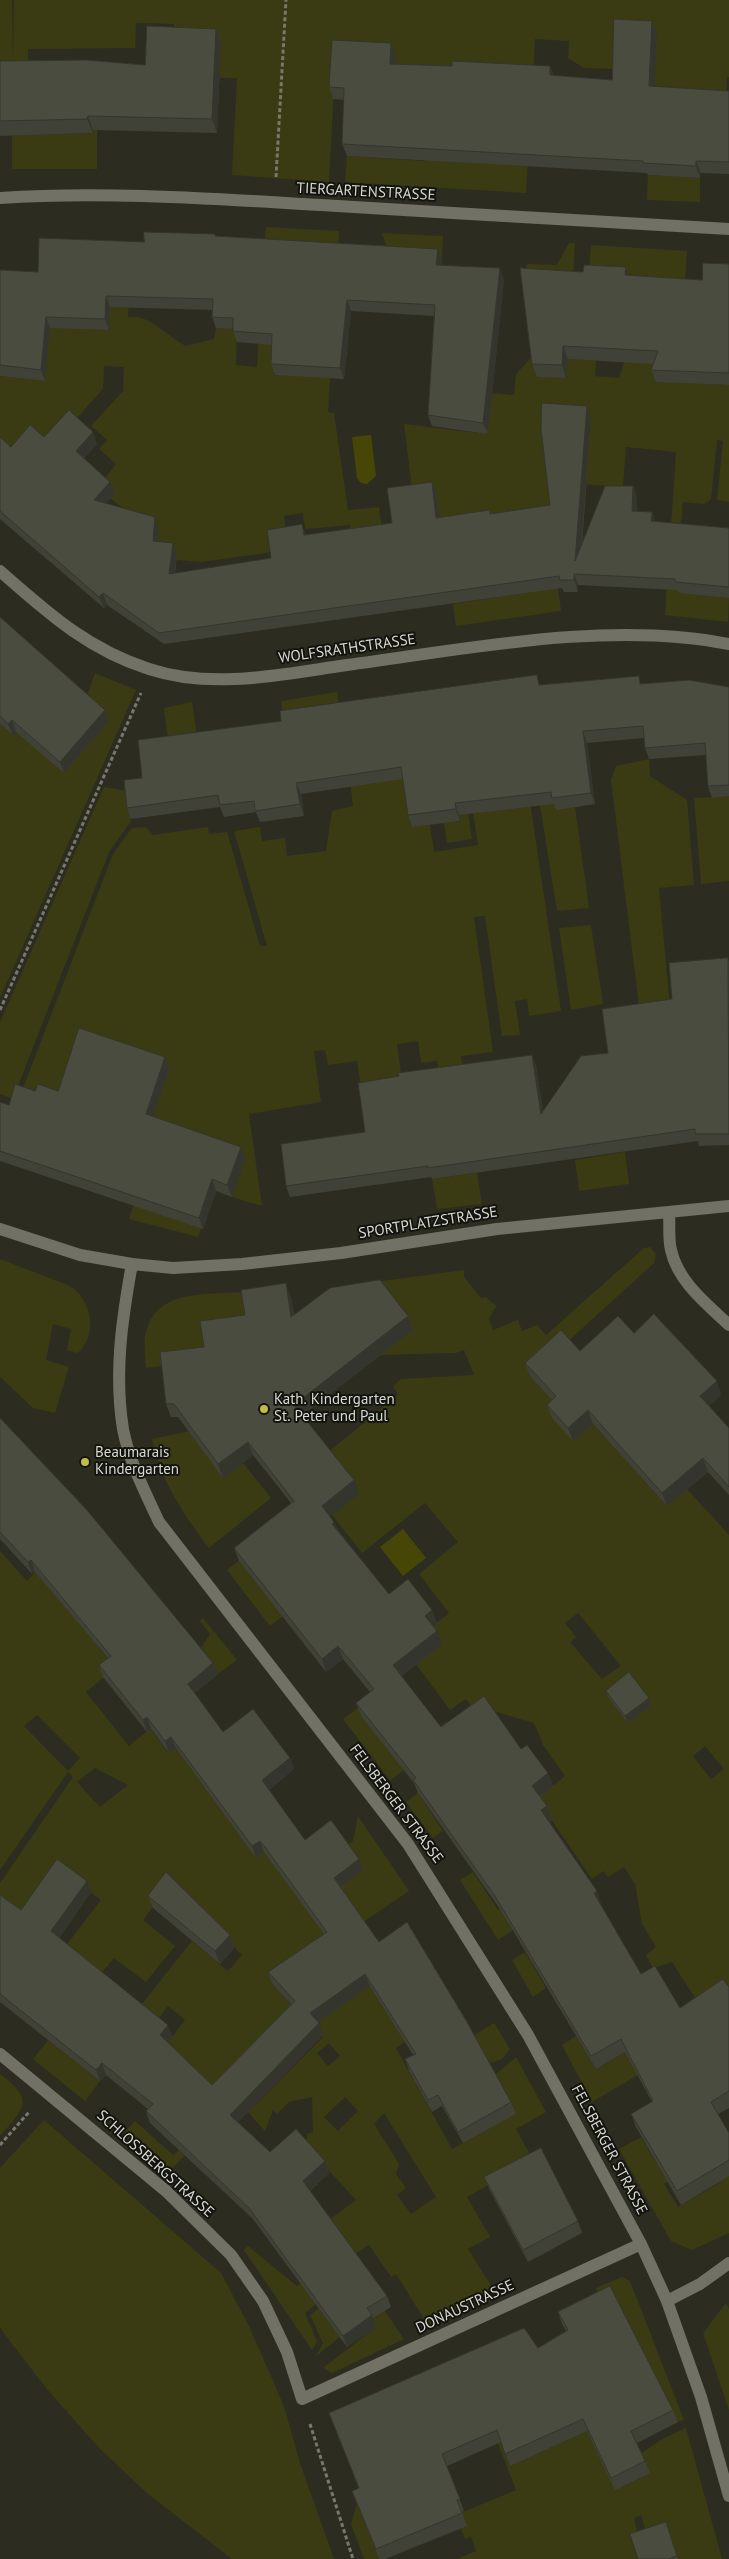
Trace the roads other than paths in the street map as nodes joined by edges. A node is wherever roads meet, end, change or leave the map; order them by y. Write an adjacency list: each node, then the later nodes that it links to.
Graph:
1 (0, 198): 2 (street, TIERGARTENSTRASSE)
2 (729, 229)
3 (0, 571): 4 (street, WOLFSRATHSTRASSE)
4 (729, 644)
5 (729, 1206): 6 (street, SPORTPLATZSTRASSE)
6 (669, 1212): 8 (street, SPORTPLATZSTRASSE); 9 (street)
7 (0, 1229): 8 (street)
8 (132, 1264): 11 (street, FELSBERGER STRASSE)
9 (729, 1325)
10 (0, 2054): 14 (street, SCHLOSSBERGSTRASSE)
11 (641, 2244): 13 (street, FELSBERGER STRASSE); 14 (street, DONAUSTRASSE)
12 (729, 2263): 13 (street)
13 (667, 2301): 15 (street, FELSBERGER STRASSE)
14 (302, 2400)
15 (729, 2496)

